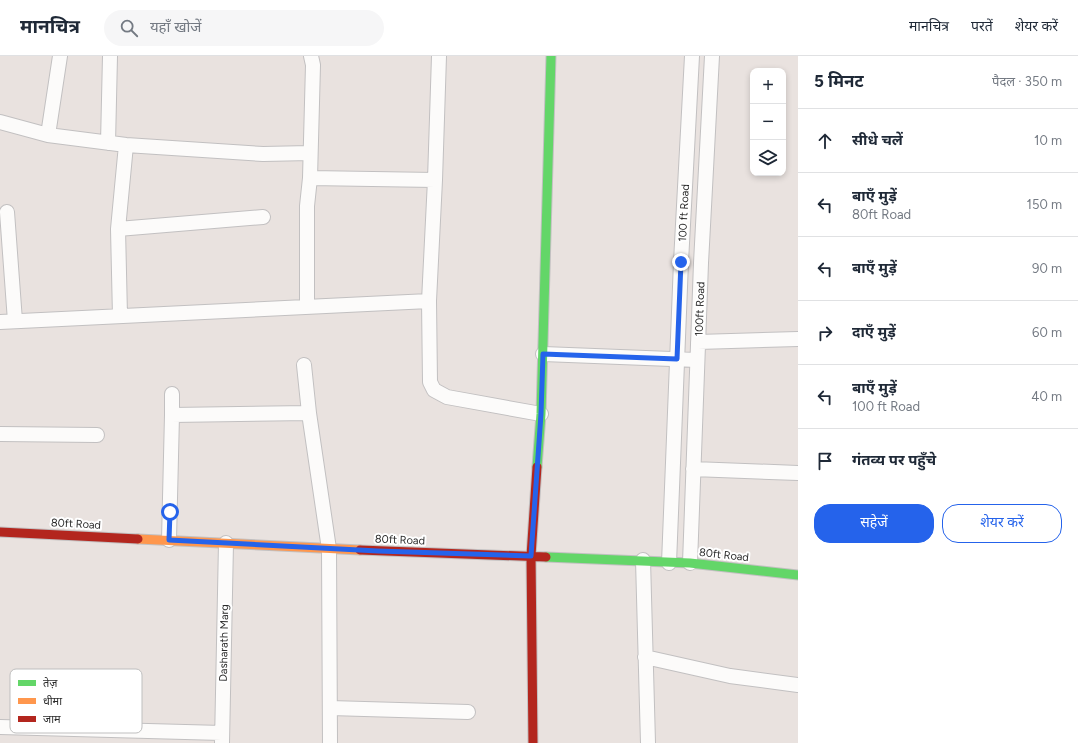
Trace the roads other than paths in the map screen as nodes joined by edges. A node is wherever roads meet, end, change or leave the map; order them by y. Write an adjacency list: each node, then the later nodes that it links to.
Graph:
1 (60, 56): 10 (street)
2 (110, 56): 11 (street)
3 (311, 56): 13 (street)
4 (438, 56): 15 (street)
5 (551, 56): 26 (street)
6 (692, 56): 27 (street, 100 ft Road)
7 (708, 56): 8 (street)
8 (712, 56): 25 (street, 100ft Road)
9 (0, 122): 10 (street)
10 (48, 135): 11 (street)
11 (108, 143): 12 (street)
12 (126, 145): 13 (street); 18 (street)
13 (310, 153): 14 (street)
14 (310, 178): 15 (street); 20 (street)
15 (436, 180): 19 (street)
16 (7, 212): 22 (street)
17 (263, 216): 18 (street)
18 (118, 228): 21 (street)
19 (429, 301): 20 (street); 32 (street)
20 (307, 307): 21 (street)
21 (120, 316): 22 (street)
22 (15, 321): 23 (street)
23 (0, 322)
24 (798, 339): 25 (street)
25 (698, 342): 28 (street, 100ft Road)
26 (543, 354): 27 (street); 32 (street)
27 (677, 359): 28 (street); 44 (street, 100 ft Road)
28 (697, 360): 36 (street, 100ft Road)
29 (304, 365): 31 (street)
30 (172, 394): 33 (street)
31 (310, 413): 33 (street); 41 (street)
32 (541, 414): 42 (street)
33 (172, 415): 39 (street)
34 (0, 434): 35 (street)
35 (96, 435)
36 (693, 470): 37 (street); 45 (street, 100ft Road)
37 (798, 473)
38 (0, 532): 39 (street, 80ft Road)
39 (169, 540): 40 (street, 80ft Road)
40 (226, 543): 41 (street, 80ft Road); 54 (street, Dasharath Marg)
41 (329, 548): 42 (street, 80ft Road); 49 (street)
42 (531, 556): 43 (street, 80ft Road); 56 (street)
43 (643, 560): 44 (street, 80ft Road); 47 (street)
44 (669, 563): 45 (street, 80ft Road)
45 (690, 563): 46 (street, 80ft Road)
46 (798, 575)
47 (645, 657): 48 (street); 57 (street)
48 (798, 685)
49 (330, 708): 50 (street); 55 (street)
50 (468, 712)
51 (0, 727): 52 (street)
52 (10, 727)
53 (121, 733): 54 (street)
54 (222, 738)
55 (330, 743)
56 (533, 743)
57 (648, 743)

